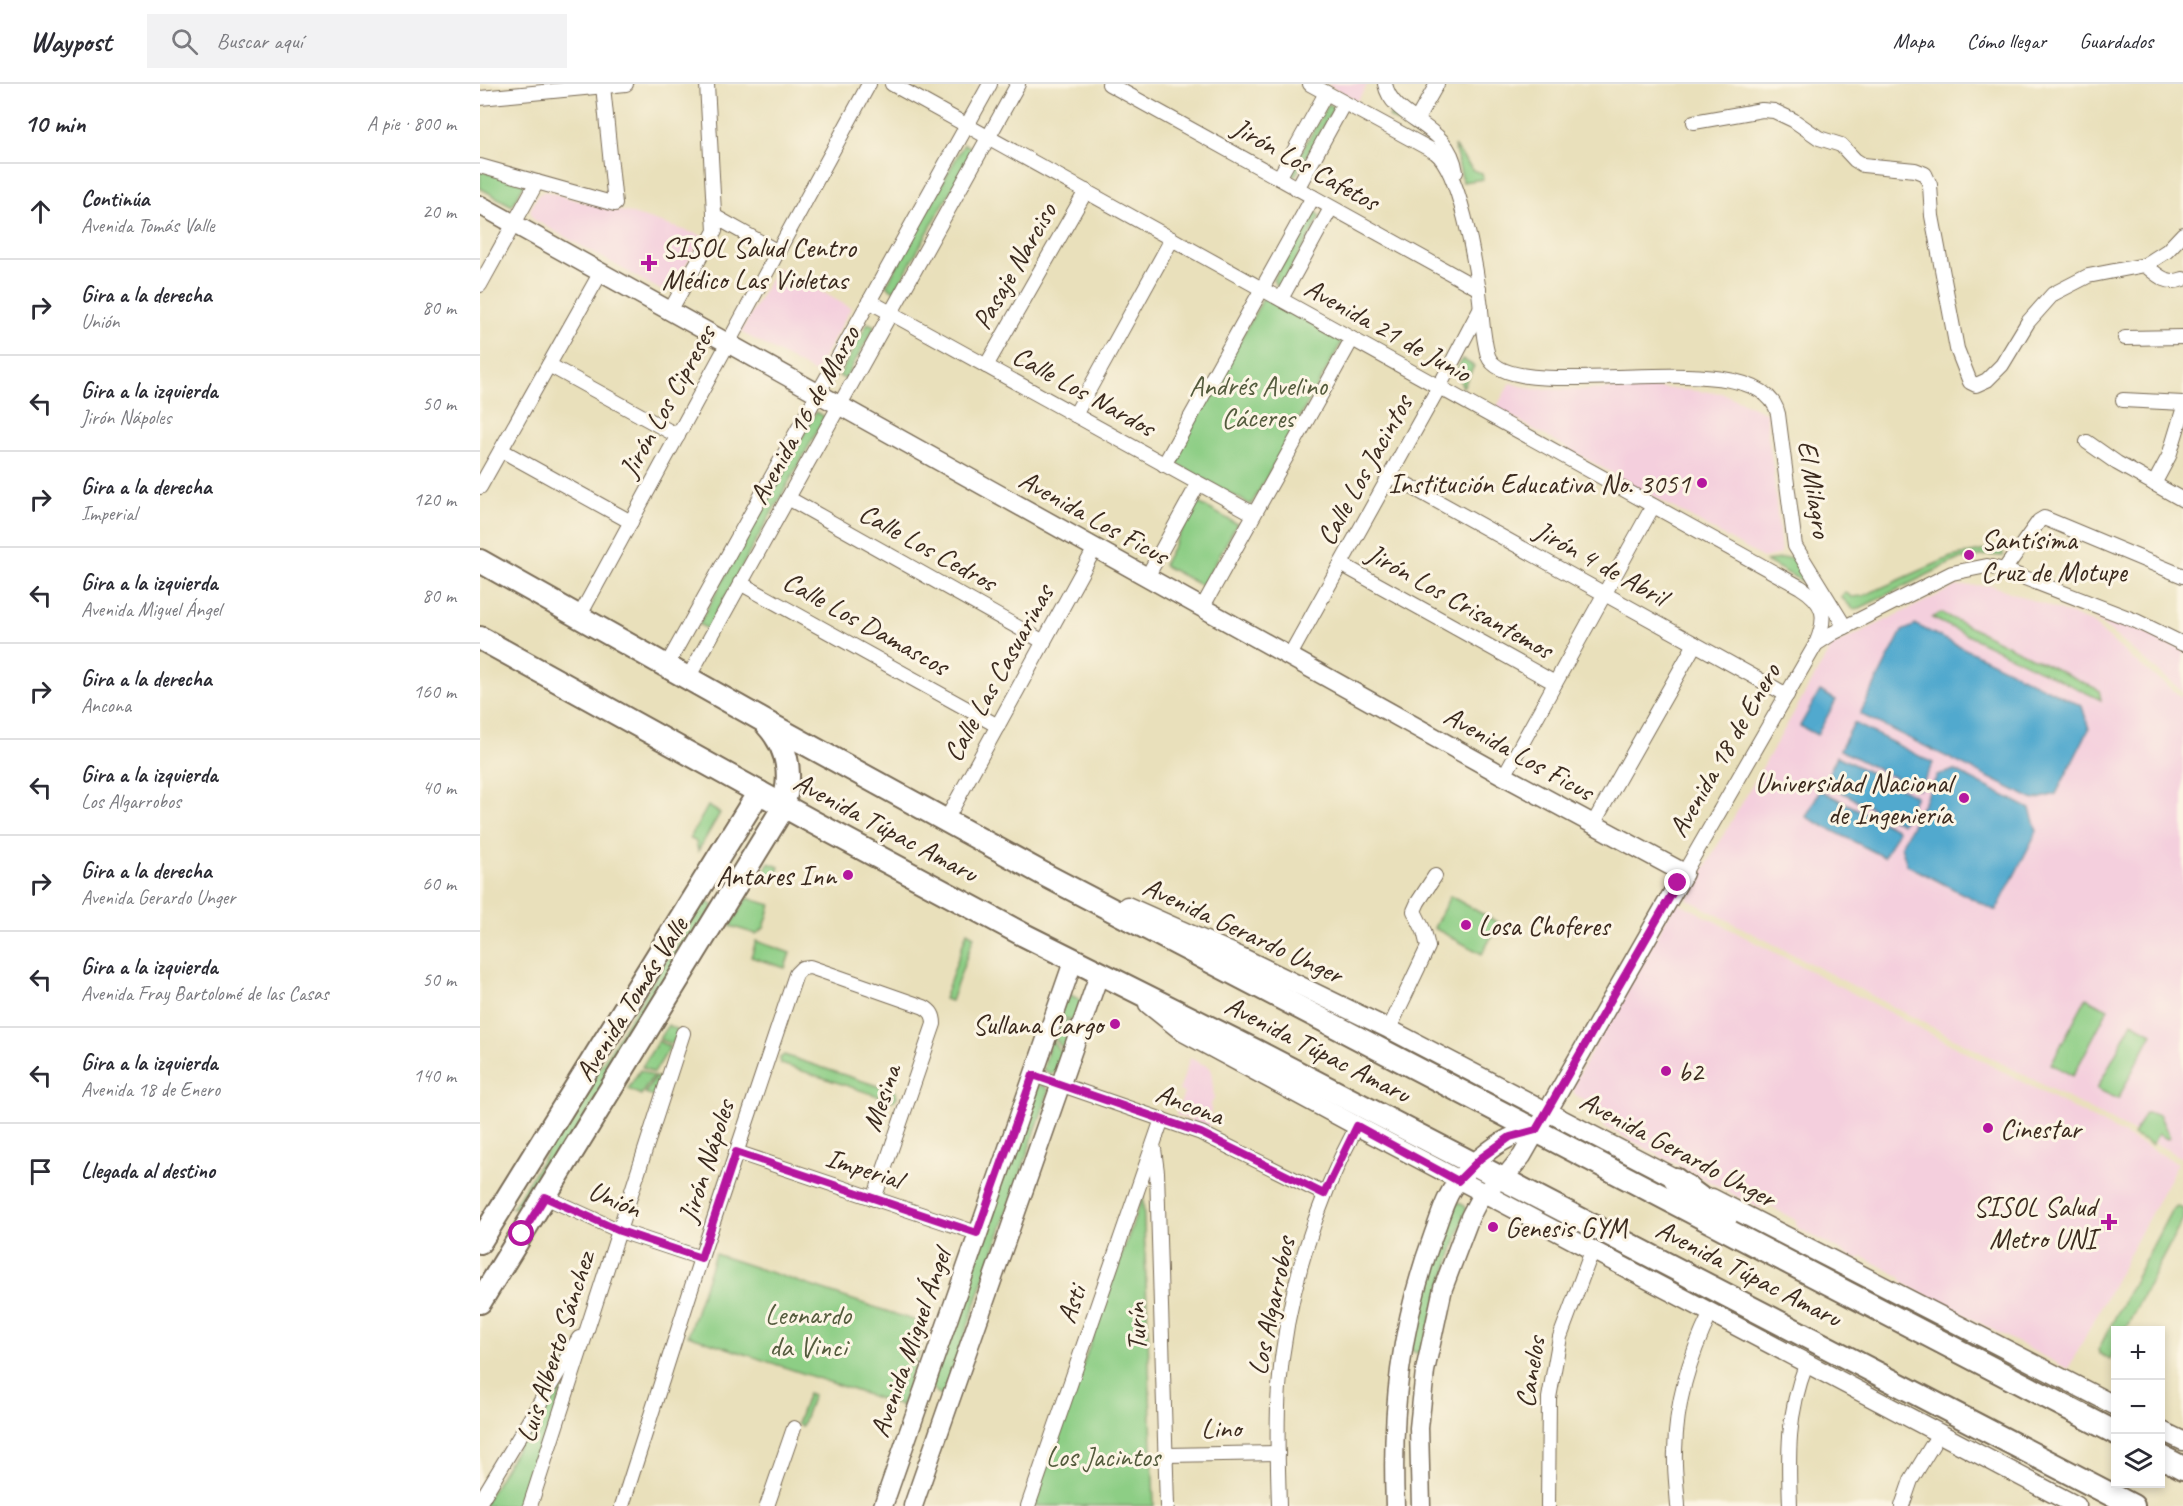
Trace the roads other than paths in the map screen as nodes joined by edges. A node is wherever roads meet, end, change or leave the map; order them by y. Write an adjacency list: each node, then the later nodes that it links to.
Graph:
1 (626, 84): 11 (street)
2 (707, 84): 28 (street)
3 (869, 84): 32 (street, Jirón Los Cipreses)
4 (892, 84): 17 (street, Avenida 21 de Junio)
5 (990, 84): 17 (street, Avenida 16 de Marzo)
6 (1018, 84): 18 (street, Avenida 16 de Marzo)
7 (1109, 84): 20 (street, Jirón Los Cafetos)
8 (1310, 84): 12 (street)
9 (1385, 84): 15 (street)
10 (1437, 84): 15 (street)
11 (603, 86): 13 (street); 21 (street)
12 (1326, 93): 14 (street); 20 (street)
13 (480, 98)
14 (1344, 103): 22 (street); 25 (street)
15 (1417, 119): 25 (street)
16 (1694, 122): 33 (street)
17 (967, 125): 18 (street, Avenida 21 de Junio); 40 (street, Avenida 16 de Marzo)
18 (988, 137): 23 (street, Avenida 21 de Junio); 43 (street, Avenida 16 de Marzo)
19 (480, 166): 21 (street)
20 (1278, 178): 22 (street, Jirón Los Cafetos)
21 (537, 182): 29 (street)
22 (1297, 189): 24 (street, Jirón Los Cafetos)
23 (1086, 191): 31 (street, Avenida 21 de Junio); 49 (street, Pasaje Narciso)
24 (1312, 197): 27 (street, Jirón Los Cafetos); 37 (street)
25 (1459, 198): 38 (street, El Milagro)
26 (480, 205): 29 (street, Avenida Los Ficus)
27 (1331, 207): 38 (street, Jirón Los Cafetos); 39 (street)
28 (714, 216): 32 (street); 42 (street)
29 (514, 224): 34 (street, Avenida Los Ficus); 36 (street)
30 (2183, 234): 33 (street)
31 (1172, 239): 37 (street, Avenida 21 de Junio); 56 (street)
32 (778, 252): 47 (street, Jirón Los Cipreses)
33 (2145, 265): 35 (street)
34 (601, 272): 42 (street, Avenida Los Ficus); 48 (street)
35 (2183, 279)
36 (480, 285)
37 (1262, 289): 39 (street, Avenida 21 de Junio); 60 (street)
38 (1479, 289): 41 (street, El Milagro)
39 (1281, 299): 45 (street, Avenida 21 de Junio)
40 (869, 301): 43 (street, Calle Los Nardos); 51 (street, Avenida 16 de Marzo)
41 (1481, 307): 50 (street, Calle Los Jacintos); 80 (street, El Milagro)
42 (670, 311): 47 (street, Avenida Los Ficus)
43 (890, 313): 49 (street, Calle Los Nardos); 54 (street, Avenida 16 de Marzo)
44 (2183, 337): 46 (street)
45 (1352, 339): 50 (street, Avenida 21 de Junio); 68 (street)
46 (2125, 339)
47 (728, 344): 51 (street, Avenida Los Ficus); 57 (street, Jirón Los Cipreses)
48 (549, 364): 57 (street); 59 (street)
49 (987, 366): 56 (street, Calle Los Nardos)
50 (1439, 387): 61 (street, Calle Los Jacintos); 67 (street, Avenida 21 de Junio)
51 (817, 394): 54 (street, Avenida Los Ficus); 87 (street, Avenida 16 de Marzo)
52 (2123, 400): 53 (street)
53 (2183, 403)
54 (839, 406): 65 (street, Avenida 16 de Marzo); 70 (street, Avenida Los Ficus)
55 (2183, 410): 63 (street)
56 (1075, 415): 60 (street, Calle Los Nardos)
57 (678, 436): 69 (street, Jirón Los Cipreses)
58 (2087, 442): 63 (street)
59 (501, 450): 64 (street); 69 (street)
60 (1164, 465): 62 (street, Calle Los Nardos)
61 (1390, 476): 72 (street, Calle Los Jacintos); 77 (street, Jirón 4 de Abril)
62 (1198, 484): 68 (street, Calle Los Nardos); 75 (street)
63 (2154, 484): 66 (street)
64 (480, 487)
65 (788, 498): 76 (street, Avenida 16 de Marzo); 82 (street, Calle Los Cedros)
66 (2183, 500)
67 (1653, 506): 77 (street); 84 (street, Avenida 21 de Junio)
68 (1254, 514): 78 (street)
69 (631, 522): 79 (street, Jirón Los Cipreses)
70 (1095, 548): 75 (street, Avenida Los Ficus); 82 (street, Calle Las Casuarinas)
71 (480, 561): 79 (main road, Avenida Túpac Amaru)
72 (1341, 564): 86 (street, Calle Los Jacintos); 89 (street, Jirón Los Crisantemos)
73 (2004, 570): 74 (street); 80 (street); 85 (street)
74 (2183, 576)
75 (1147, 577): 78 (street, Avenida Los Ficus)
76 (740, 583): 88 (street, Avenida 16 de Marzo); 92 (street, Calle Los Damascos)
77 (1604, 594): 83 (street, Jirón 4 de Abril); 89 (street)
78 (1202, 608): 86 (street, Avenida Los Ficus)
79 (579, 616): 87 (main road, Avenida Túpac Amaru)
80 (1845, 627): 84 (street, Avenida 18 de Enero)
81 (480, 638): 94 (main road, Avenida Túpac Amaru)
82 (1044, 642): 92 (street, Calle Las Casuarinas)
83 (1695, 644): 90 (street, Jirón 4 de Abril); 97 (street)
84 (1816, 644): 90 (street, Avenida 18 de Enero)
85 (2183, 644)
86 (1289, 657): 93 (street, Avenida Los Ficus)
87 (667, 665): 88 (main road, Avenida Túpac Amaru)
88 (688, 678): 91 (main road, Avenida Túpac Amaru)
89 (1555, 683): 93 (street)
90 (1787, 695): 98 (street, Avenida 18 de Enero)
91 (764, 722): 95 (main road, Avenida Tomás Valle); 96 (main road, Avenida Túpac Amaru)
92 (998, 726): 96 (street, Calle Las Casuarinas)
93 (1504, 776): 97 (street, Avenida Los Ficus)
94 (759, 792): 95 (main road, Avenida Túpac Amaru); 101 (main road, Avenida Tomás Valle)
95 (783, 806): 102 (main road, Avenida Tomás Valle); 103 (main road, Avenida Túpac Amaru)
96 (945, 822): 99 (main road, Avenida Túpac Amaru)
97 (1593, 824): 98 (street, Avenida Los Ficus)
98 (1683, 873): 110 (street, Avenida 18 de Enero)
99 (1047, 876): 106 (street, Avenida Gerardo Unger); 113 (main road, Avenida Túpac Amaru)
100 (1435, 876): 106 (street)
101 (698, 893): 102 (main road); 126 (main road, Avenida Tomás Valle)
102 (722, 908): 122 (main road, Avenida Tomás Valle)
103 (1074, 959): 104 (main road, Avenida Túpac Amaru); 108 (street, Avenida Miguel Ángel)
104 (1108, 976): 109 (street, Avenida Miguel Ángel); 112 (street); 116 (main road, Avenida Túpac Amaru)
105 (932, 1013): 115 (street, Jirón Nápoles); 123 (street, Mesina)
106 (1389, 1029): 110 (street, Avenida Gerardo Unger)
107 (683, 1033): 124 (street, Luis Alberto Sánchez)
108 (1033, 1075): 109 (street, Ancona); 125 (street, Avenida Miguel Ángel)
109 (1060, 1084): 111 (street, Ancona); 138 (street, Avenida Miguel Ángel)
110 (1547, 1110): 113 (street, Avenida 18 de Enero); 118 (street, Avenida Gerardo Unger)
111 (1162, 1119): 114 (street, Asti); 120 (street, Ancona)
112 (1357, 1126): 119 (street); 120 (street, Los Algarrobos)
113 (1536, 1130): 116 (street); 117 (street, Avenida 18 de Enero); 129 (main road, Avenida Túpac Amaru)
114 (1154, 1147): 145 (street, Turín); 152 (street, Asti)
115 (736, 1152): 123 (street, Imperial); 128 (street, Jirón Nápoles)
116 (1475, 1164): 117 (main road, Avenida Túpac Amaru); 119 (street)
117 (1501, 1178): 121 (street, Avenida 18 de Enero); 162 (main road, Avenida Túpac Amaru)
118 (1675, 1179): 129 (main road); 136 (street, Avenida Gerardo Unger)
119 (1458, 1181): 121 (street); 134 (street)
120 (1324, 1194): 144 (street, Los Algarrobos)
121 (1482, 1194): 127 (street); 135 (street)
122 (545, 1197): 124 (street, Unión); 130 (main road, Avenida Tomás Valle)
123 (874, 1198): 125 (street, Imperial)
124 (620, 1231): 128 (street, Unión); 132 (street, Luis Alberto Sánchez)
125 (977, 1233): 137 (street, Avenida Miguel Ángel)
126 (480, 1242)
127 (1592, 1251): 131 (street); 157 (street, Canelos)
128 (701, 1258): 148 (street, Jirón Nápoles)
129 (1780, 1258): 140 (main road, Avenida Túpac Amaru)
130 (480, 1302)
131 (1711, 1313): 133 (street); 158 (street)
132 (588, 1328): 146 (street); 147 (street, Luis Alberto Sánchez)
133 (1806, 1365): 142 (street); 159 (street)
134 (1400, 1368): 135 (street); 155 (street)
135 (1425, 1371): 156 (street)
136 (2111, 1404)
137 (917, 1406): 138 (street); 150 (street, Avenida Miguel Ángel)
138 (944, 1415): 151 (street, Avenida Miguel Ángel)
139 (794, 1428): 149 (street)
140 (2111, 1431)
141 (2165, 1432): 143 (street)
142 (1939, 1434): 160 (street); 161 (street)
143 (2183, 1441)
144 (1278, 1453): 145 (street, Lino); 154 (street, Los Algarrobos)
145 (1166, 1455): 153 (street, Turín)
146 (480, 1502)
147 (530, 1506)
148 (622, 1506)
149 (767, 1506)
150 (883, 1506)
151 (913, 1506)
152 (1028, 1506)
153 (1167, 1506)
154 (1279, 1506)
155 (1395, 1506)
156 (1421, 1506)
157 (1548, 1506)
158 (1678, 1506)
159 (1790, 1506)
160 (1902, 1506)
161 (2078, 1506)
162 (2133, 1506)

